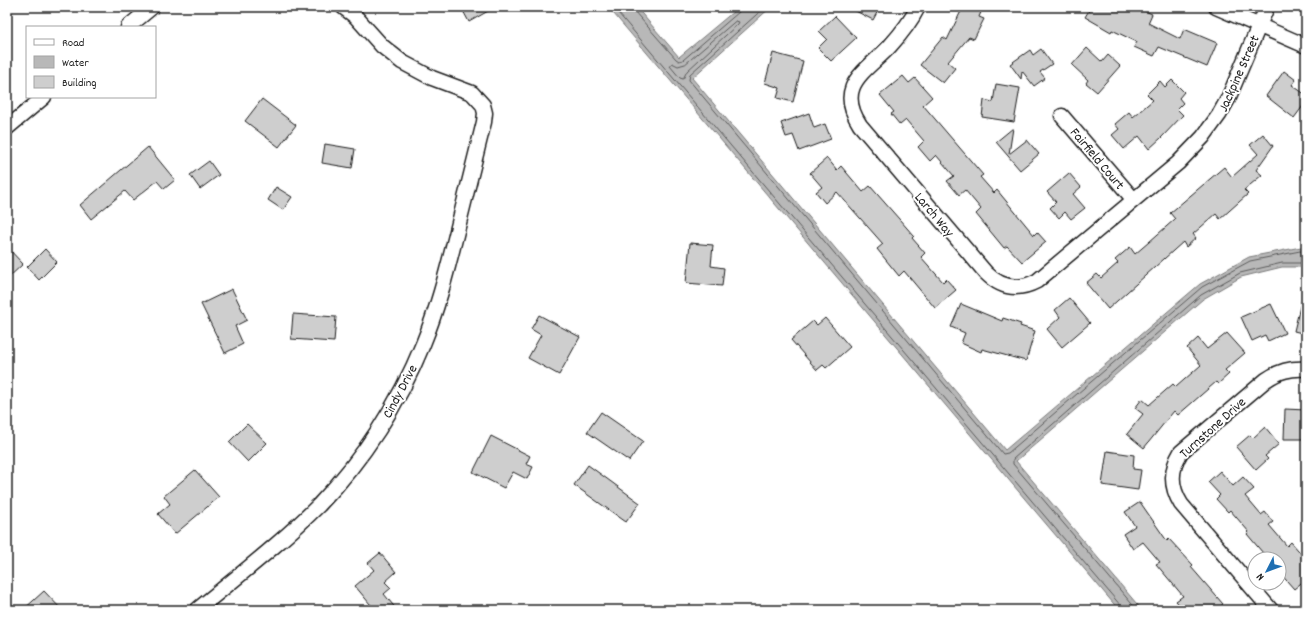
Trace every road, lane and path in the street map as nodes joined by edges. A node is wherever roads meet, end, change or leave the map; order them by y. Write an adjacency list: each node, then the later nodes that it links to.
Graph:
1 (152, 7): 7 (street)
2 (343, 7): 14 (street, Cindy Drive)
3 (918, 7): 12 (street, Larch Way)
4 (1216, 7): 6 (street)
5 (1267, 7): 6 (street, Jackpine Street)
6 (1259, 25): 8 (street); 12 (street, Jackpine Street)
7 (129, 26)
8 (1306, 46)
9 (43, 98): 11 (street)
10 (1062, 116): 12 (street, Fairfield Court)
11 (7, 128)
12 (1134, 200)
13 (1306, 370): 15 (street, Turnstone Drive)
14 (197, 610)
15 (1271, 610)

